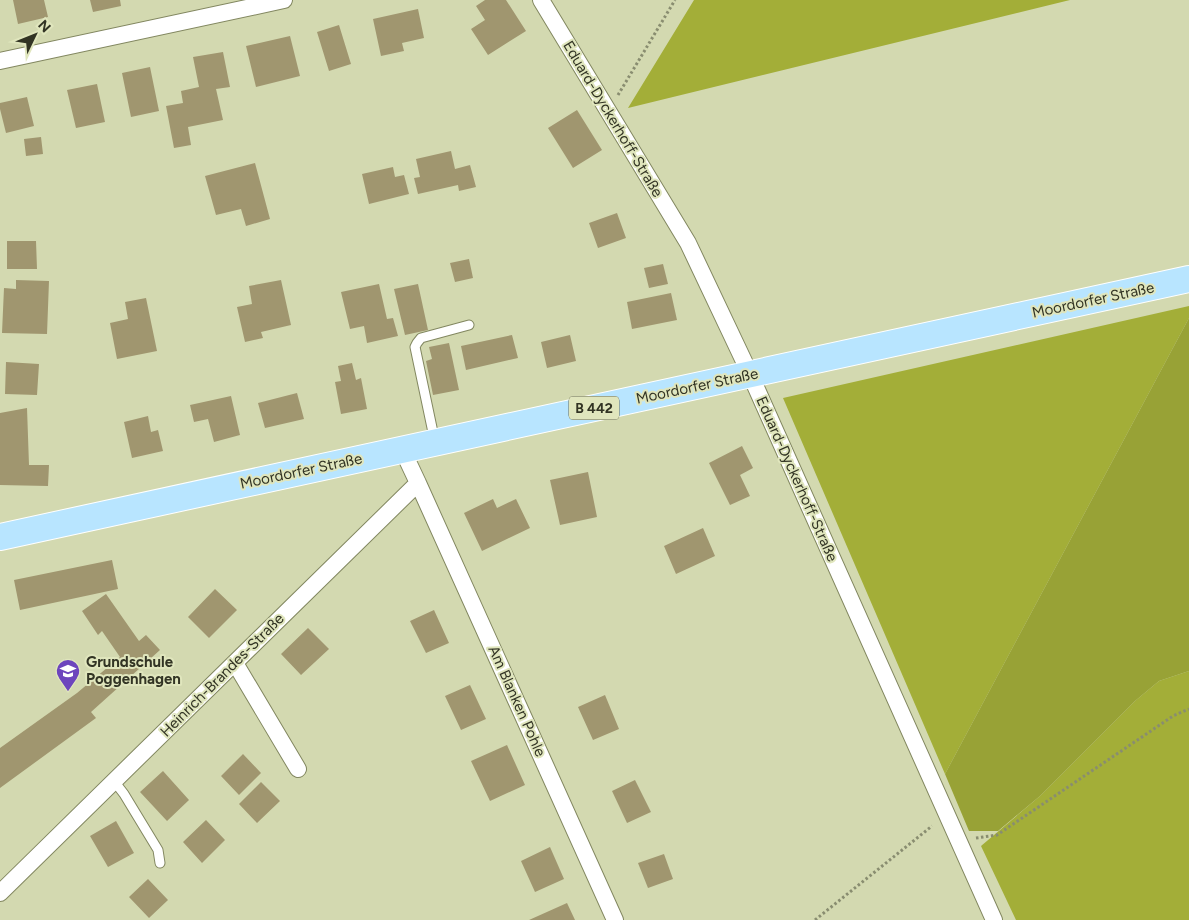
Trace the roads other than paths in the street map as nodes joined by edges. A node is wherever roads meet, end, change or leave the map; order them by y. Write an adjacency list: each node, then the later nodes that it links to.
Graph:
1 (284, 0): 3 (street)
2 (541, 0): 6 (street, Eduard-Dyckerhoff-Straße)
3 (0, 61)
4 (1189, 279): 6 (main road, Moordorfer Straße / B 442)
5 (470, 325): 7 (lane)
6 (750, 374): 7 (main road, Moordorfer Straße / B 442); 17 (street, Eduard-Dyckerhoff-Straße)
7 (434, 442): 8 (main road, Moordorfer Straße / B 442)
8 (402, 449): 9 (street); 10 (main road, Moordorfer Straße / B 442)
9 (418, 483): 11 (street, Heinrich-Brandes-Straße); 16 (street, Am Blanken Pohle)
10 (0, 536)
11 (235, 663): 12 (street); 13 (street, Heinrich-Brandes-Straße)
12 (298, 769)
13 (114, 781): 14 (lane); 15 (street, Heinrich-Brandes-Straße)
14 (160, 863)
15 (0, 893)
16 (615, 920)
17 (994, 920)

